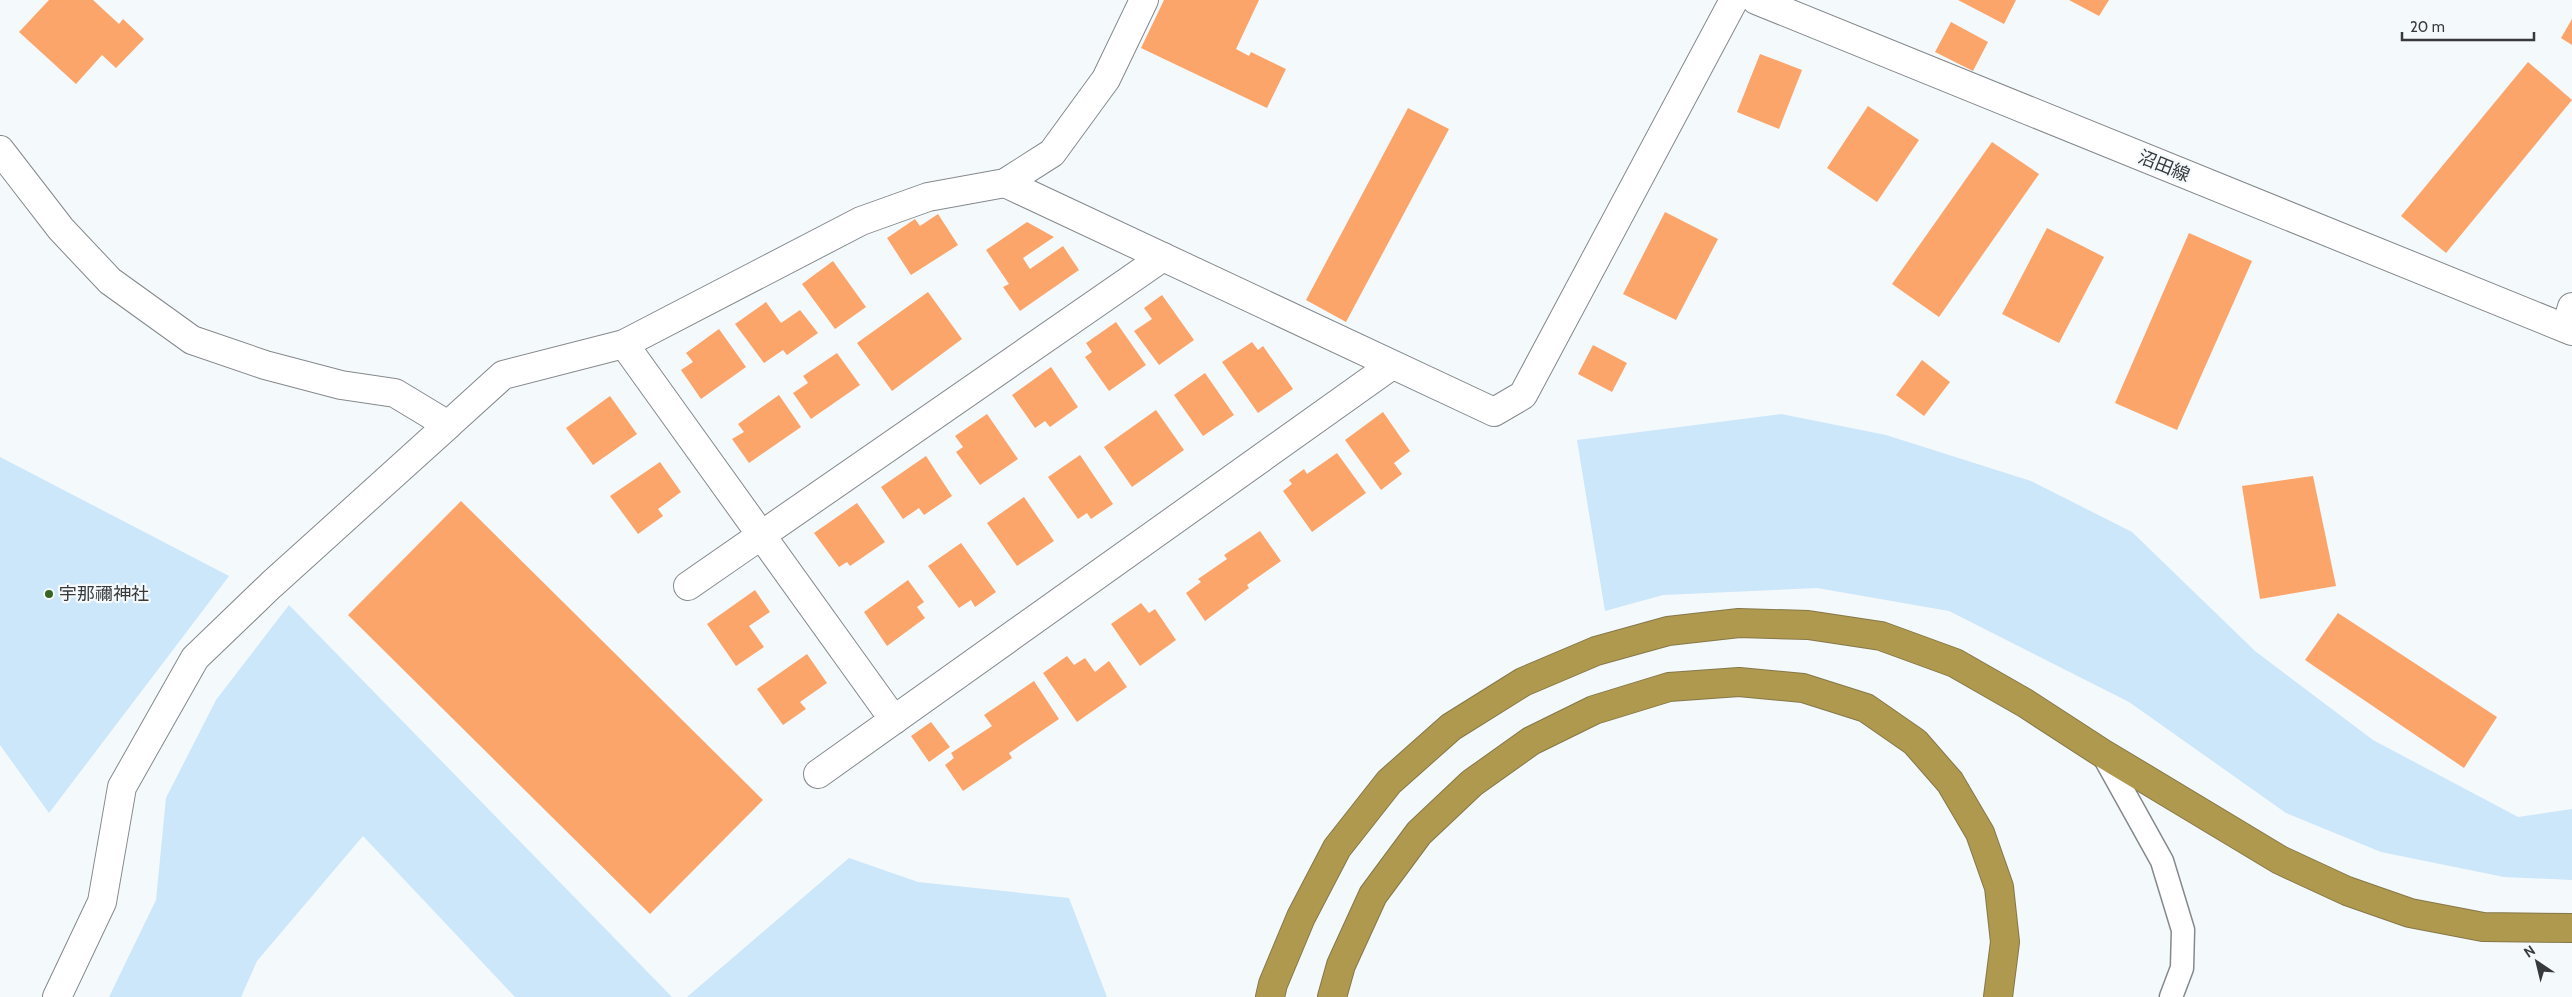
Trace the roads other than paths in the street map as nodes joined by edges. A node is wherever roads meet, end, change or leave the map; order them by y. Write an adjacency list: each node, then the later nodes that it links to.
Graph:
1 (1144, 0): 5 (street)
2 (1734, 0): 9 (street)
3 (1756, 0): 7 (street, 沼田線)
4 (0, 150): 10 (street)
5 (1005, 183): 6 (street); 8 (street)
6 (1163, 257): 9 (street); 11 (street)
7 (2570, 322)
8 (624, 344): 10 (street); 11 (street)
9 (1392, 365): 13 (street)
10 (448, 426): 17 (street)
11 (760, 535): 12 (street); 13 (street)
12 (688, 586)
13 (894, 720): 15 (street)
14 (2102, 753): 16 (highway); 18 (highway); 21 (lane)
15 (818, 774)
16 (2572, 928)
17 (57, 997)
18 (1270, 997)
19 (1332, 997): 20 (highway)
20 (1998, 997)
21 (2171, 997)

